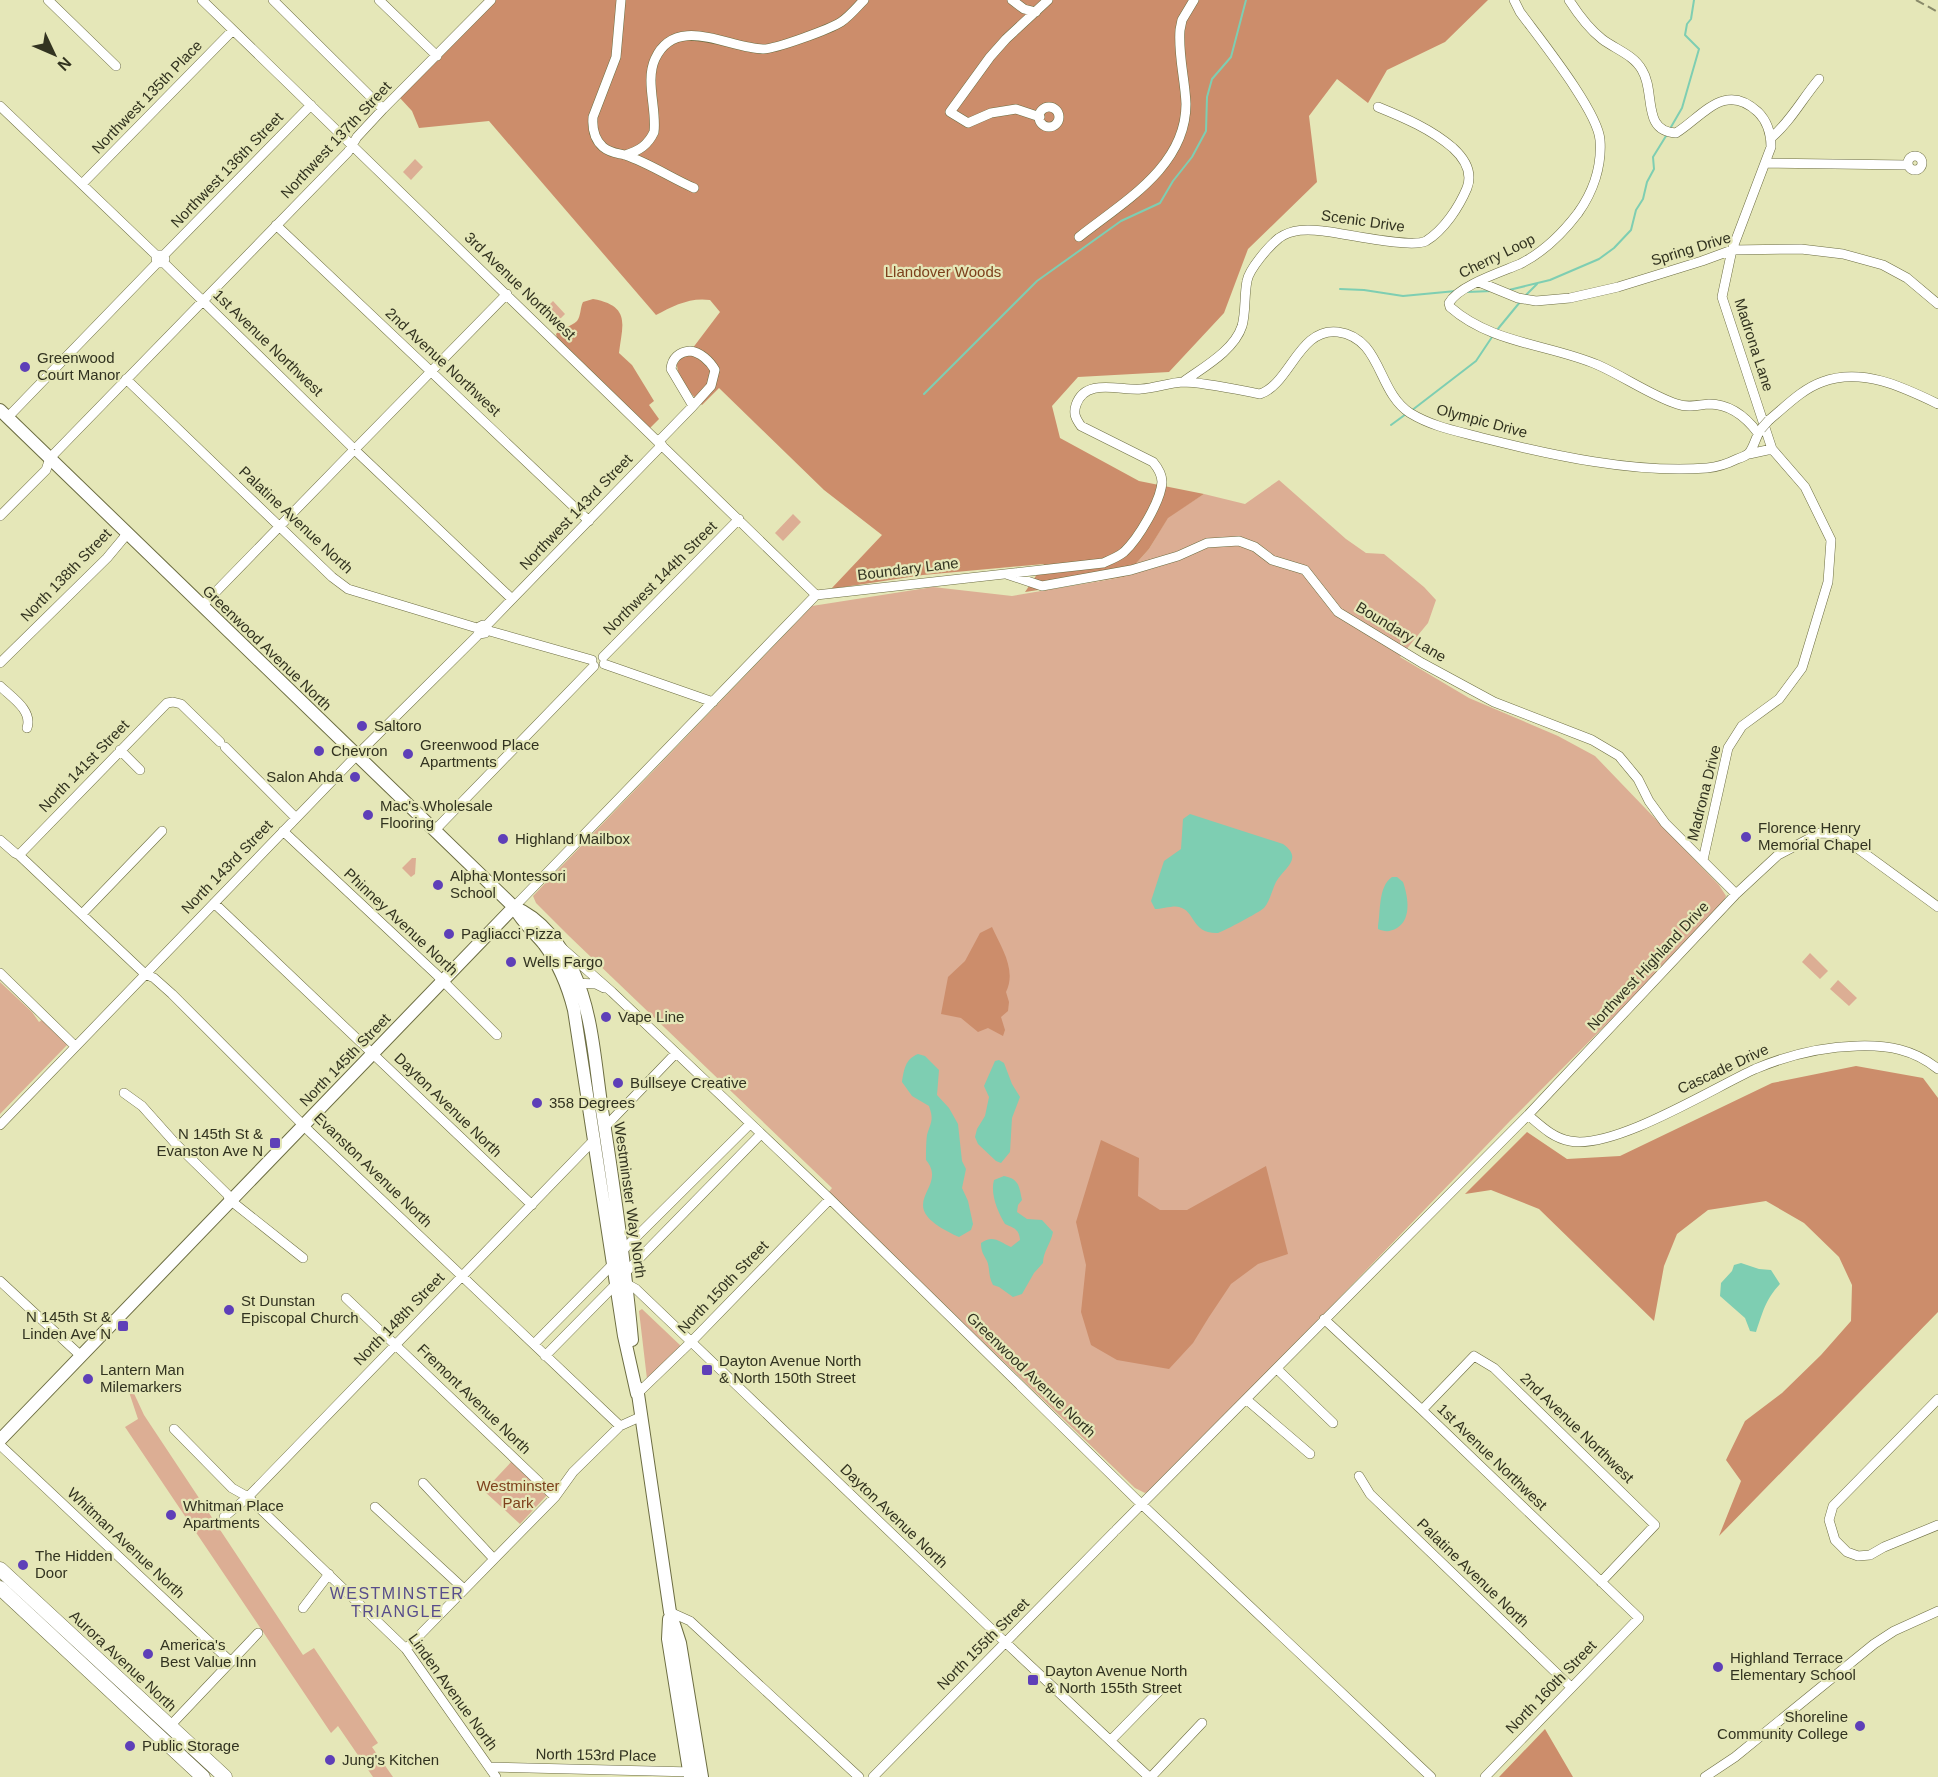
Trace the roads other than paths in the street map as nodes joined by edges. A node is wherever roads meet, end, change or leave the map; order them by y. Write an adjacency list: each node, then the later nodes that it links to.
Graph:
1 (48, 0): 16 (street)
2 (202, 0): 14 (street, 3rd Avenue Northwest)
3 (273, 0): 21 (street)
4 (379, 0): 15 (street)
5 (491, 0): 15 (street, Northwest 137th Street)
6 (621, 0): 25 (street)
7 (864, 0): 25 (street)
8 (1012, 0): 13 (street)
9 (1048, 0): 13 (street)
10 (1194, 0): 31 (street)
11 (1514, 0): 34 (street, Cherry Loop)
12 (1569, 0): 23 (street)
13 (1036, 12): 22 (street)
14 (233, 30): 18 (street, 3rd Avenue Northwest); 28 (street, Northwest 135th Place)
15 (437, 56): 21 (street, Northwest 137th Street)
16 (116, 66)
17 (1819, 80): 23 (street)
18 (311, 105): 24 (street, 3rd Avenue Northwest); 33 (street, Northwest 136th Street)
19 (0, 106): 28 (street, 1st Avenue Northwest)
20 (1378, 107): 40 (street, Scenic Drive)
21 (383, 109): 24 (street, Northwest 137th Street)
22 (1040, 117)
23 (1772, 138): 26 (street)
24 (353, 145): 30 (street, Northwest 137th Street); 35 (street, 3rd Avenue Northwest)
25 (625, 155): 29 (street)
26 (1766, 163): 27 (street); 32 (street)
27 (1908, 165)
28 (82, 184): 33 (street, 1st Avenue Northwest)
29 (694, 188)
30 (276, 225): 36 (street, Northwest 137th Street); 38 (street, 2nd Avenue Northwest)
31 (1079, 237)
32 (1732, 250): 34 (street, Spring Drive); 37 (street, Spring Drive); 46 (street, Madrona Lane)
33 (160, 260): 36 (street, 1st Avenue Northwest); 43 (street, Northwest 136th Street)
34 (1479, 282): 44 (street, Cherry Loop)
35 (507, 294): 38 (street); 45 (street, 3rd Avenue Northwest)
36 (204, 301): 39 (street, Northwest 137th Street); 47 (street, 1st Avenue Northwest)
37 (1938, 304)
38 (431, 371): 47 (street); 52 (street, 2nd Avenue Northwest)
39 (126, 379): 49 (street, Northwest 137th Street); 53 (street, Palatine Avenue North)
40 (1183, 382): 48 (street, Olympic Drive); 55 (street, Olympic Drive)
41 (1938, 404): 44 (street, bridge)
42 (693, 406): 42 (street, Northwest 143rd Street); 45 (street, Northwest 143rd Street)
43 (4, 413): 49 (main road, Greenwood Avenue North)
44 (1760, 431): 48 (street)
45 (660, 443): 51 (street, 3rd Avenue Northwest); 52 (street, Northwest 143rd Street)
46 (1772, 448): 48 (street); 75 (street, Madrona Drive)
47 (354, 450): 53 (street); 58 (street, 1st Avenue Northwest)
48 (1749, 454)
49 (50, 458): 50 (street, Northwest 137th Street); 54 (main road, Greenwood Avenue North)
50 (0, 516)
51 (739, 519): 57 (street, 3rd Avenue Northwest); 61 (street, Northwest 144th Street)
52 (589, 521): 58 (street, Northwest 143rd Street)
53 (279, 527): 59 (street); 60 (street, Palatine Avenue North)
54 (127, 534): 59 (main road, Greenwood Avenue North); 62 (street, North 138th Street)
55 (1026, 571): 56 (street, Boundary Lane)
56 (1004, 573): 57 (street, Boundary Lane); 75 (street, Boundary Lane)
57 (816, 595): 64 (street, North 145th Street)
58 (512, 599): 60 (street, North 143rd Street)
59 (202, 606): 67 (main road, Greenwood Avenue North)
60 (482, 630): 61 (street); 67 (street, North 143rd Street)
61 (598, 662): 64 (street); 70 (street, Northwest 144th Street)
62 (0, 663)
63 (0, 686): 65 (street)
64 (713, 702): 78 (street, North 145th Street)
65 (27, 728)
66 (120, 750): 68 (street); 69 (street, North 141st Street); 74 (street, North 141st Street)
67 (357, 755): 69 (street, North 143rd Street); 70 (main road, Greenwood Avenue North)
68 (140, 770)
69 (296, 818): 72 (street, North 143rd Street)
70 (436, 829): 78 (main road, Greenwood Avenue North)
71 (162, 831): 80 (street)
72 (283, 831): 77 (street, North 143rd Street); 85 (street, Phinney Avenue North)
73 (0, 840): 74 (street, Evanston Avenue North)
74 (19, 855): 80 (street, Evanston Avenue North)
75 (1703, 860): 76 (street, Boundary Lane)
76 (1736, 894): 79 (street, Northwest Highland Drive); 94 (street, Northwest Highland Drive)
77 (214, 903): 83 (street, North 143rd Street); 91 (street, Dayton Avenue North)
78 (514, 907): 81 (main road, Greenwood Avenue North); 84 (main road, Greenwood Avenue North); 85 (main road, North 145th Street)
79 (1938, 907)
80 (82, 914): 83 (street, Evanston Avenue North)
81 (558, 945): 86 (main road, Westminster Way North); 87 (street, Greenwood Avenue North)
82 (0, 973): 89 (street)
83 (145, 974): 89 (street, North 143rd Street); 97 (street, Evanston Avenue North)
84 (562, 974): 86 (street, Greenwood Avenue North); 100 (main road, Westminster Way North)
85 (443, 981): 88 (street, Phinney Avenue North); 91 (main road, North 145th Street)
86 (578, 984): 87 (street, Greenwood Avenue North); 98 (main road, Westminster Way North)
87 (612, 992): 90 (street, Greenwood Avenue North)
88 (497, 1035)
89 (75, 1046): 96 (street, North 143rd Street)
90 (676, 1053): 95 (street, Greenwood Avenue North); 98 (street)
91 (372, 1054): 97 (main road, North 145th Street); 105 (street, Dayton Avenue North)
92 (1938, 1069): 94 (street, Cascade Drive)
93 (124, 1093): 104 (street)
94 (1528, 1115): 115 (street, Northwest Highland Drive)
95 (750, 1124): 99 (street, Greenwood Avenue North); 101 (street)
96 (0, 1125)
97 (304, 1125): 104 (main road, North 145th Street); 111 (street, Evanston Avenue North)
98 (605, 1127): 108 (main road, Westminster Way North)
99 (760, 1134): 102 (street); 103 (street, Greenwood Avenue North)
100 (595, 1139): 105 (street, North 148th Street); 110 (main road, Westminster Way North)
101 (728, 1146): 102 (street); 106 (street)
102 (739, 1157): 107 (street)
103 (830, 1199): 116 (street, North 150th Street); 137 (street, Greenwood Avenue North)
104 (230, 1200): 109 (street); 119 (main road, North 145th Street)
105 (532, 1205): 111 (street, North 148th Street)
106 (662, 1211): 107 (street); 108 (street)
107 (674, 1224): 113 (street)
108 (622, 1251): 113 (main road, Westminster Way North)
109 (303, 1258)
110 (613, 1264): 113 (main road, Westminster Way North); 117 (street)
111 (462, 1275): 117 (street, Evanston Avenue North); 118 (street, North 148th Street)
112 (0, 1281): 119 (street)
113 (623, 1281): 116 (street, Dayton Avenue North); 120 (street); 122 (main road, Westminster Way North)
114 (346, 1298): 118 (street, Fremont Avenue North)
115 (1324, 1319): 121 (street, North 155th Street); 125 (street, 1st Avenue Northwest)
116 (691, 1342): 122 (street, North 150th Street); 152 (street, Dayton Avenue North)
117 (534, 1344): 120 (street, Evanston Avenue North)
118 (396, 1345): 135 (street, North 148th Street); 136 (street, Fremont Avenue North)
119 (81, 1356): 130 (main road, North 145th Street)
120 (545, 1356): 128 (street, Evanston Avenue North)
121 (1277, 1369): 124 (street, North 155th Street); 127 (street)
122 (637, 1394): 126 (main road, Westminster Way North)
123 (1938, 1399): 140 (street)
124 (1247, 1400): 132 (street); 137 (street, North 155th Street)
125 (1422, 1410): 144 (street, 1st Avenue Northwest); 144 (street, 2nd Avenue Northwest)
126 (640, 1417): 128 (street); 149 (main road, Westminster Way North)
127 (1333, 1423)
128 (620, 1426): 136 (street)
129 (174, 1429): 135 (street, Linden Avenue North)
130 (0, 1440)
131 (0, 1445): 154 (street, Whitman Avenue North)
132 (1310, 1454)
133 (1359, 1476): 157 (street, Palatine Avenue North)
134 (423, 1483): 141 (street)
135 (248, 1497): 139 (street, North 148th Street); 143 (street, Linden Avenue North)
136 (555, 1497): 141 (street)
137 (1142, 1504): 152 (street, North 155th Street); 172 (street, Greenwood Avenue North)
138 (375, 1507): 146 (street)
139 (224, 1517)
140 (1938, 1525)
141 (494, 1559): 146 (street)
142 (0, 1569): 156 (highway, Aurora Avenue North)
143 (329, 1574): 147 (street); 153 (street, Linden Avenue North)
144 (1601, 1582): 150 (street, 1st Avenue Northwest)
145 (0, 1588): 155 (highway, Aurora Avenue North)
146 (464, 1590): 153 (street)
147 (303, 1608)
148 (1938, 1611): 174 (street)
149 (670, 1612): 164 (main road, Westminster Way North); 169 (street)
150 (1639, 1618): 157 (street, North 160th Street)
151 (258, 1633): 154 (street)
152 (1005, 1642): 162 (street, Dayton Avenue North); 170 (street, North 155th Street)
153 (406, 1649): 163 (street, Linden Avenue North)
154 (231, 1662): 161 (street)
155 (88, 1671): 156 (main road); 159 (highway, Aurora Avenue North)
156 (125, 1686): 161 (highway, Aurora Avenue North)
157 (1571, 1687): 173 (street, North 160th Street)
158 (1161, 1689): 162 (street)
159 (133, 1713): 161 (main road); 165 (highway, Aurora Avenue North)
160 (1202, 1723): 171 (street)
161 (170, 1727): 167 (highway, Aurora Avenue North)
162 (1111, 1740): 171 (street, Dayton Avenue North)
163 (490, 1767): 164 (street, North 153rd Place); 168 (street, Linden Avenue North)
164 (696, 1775)
165 (205, 1777): 166 (main road)
166 (218, 1777)
167 (225, 1777)
168 (496, 1777)
169 (859, 1777)
170 (873, 1777)
171 (1150, 1777)
172 (1431, 1777)
173 (1485, 1777)
174 (1705, 1777)

